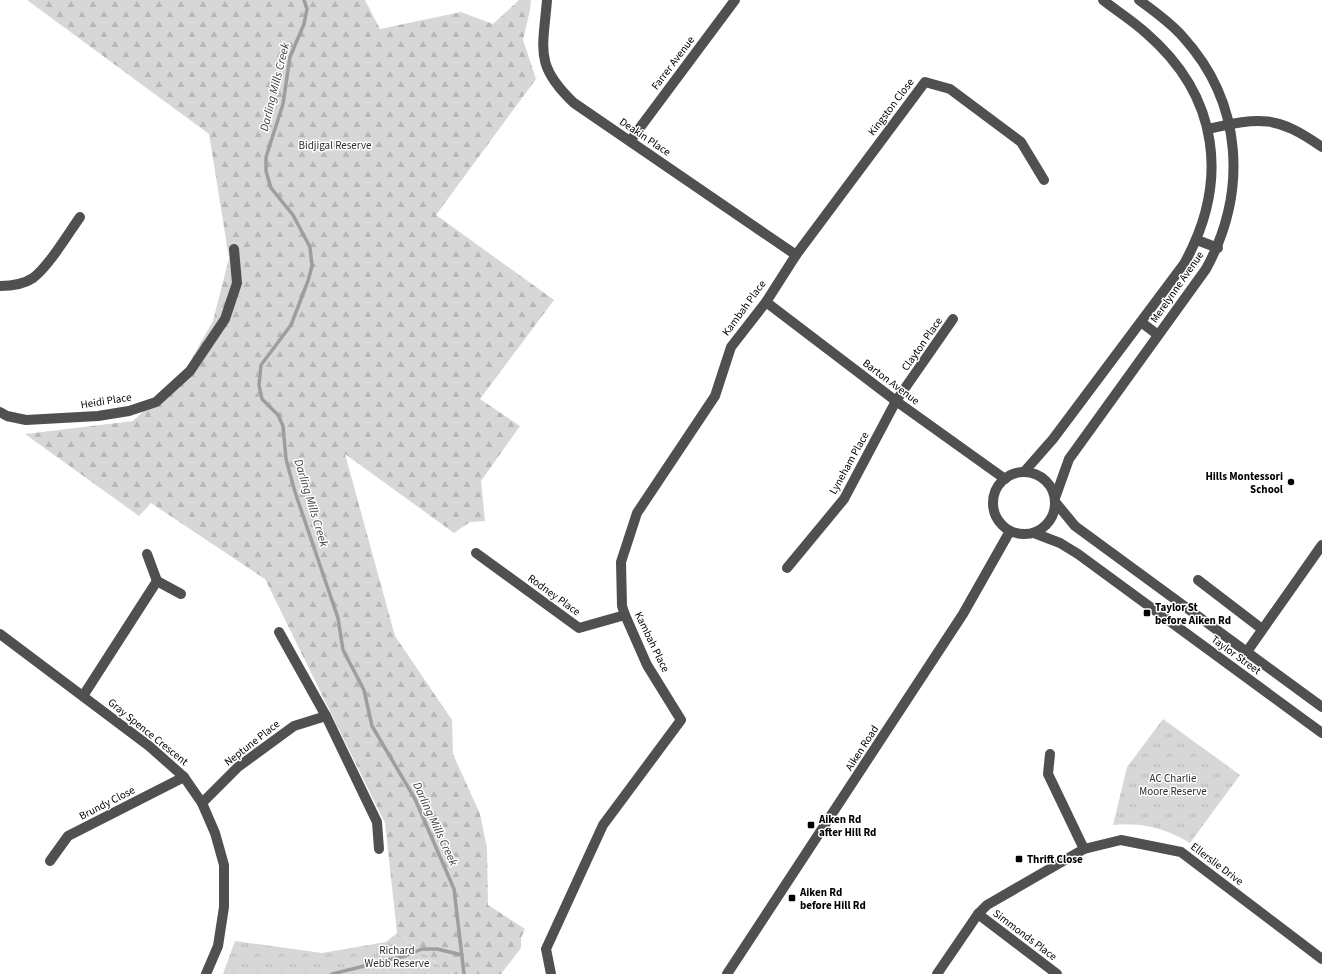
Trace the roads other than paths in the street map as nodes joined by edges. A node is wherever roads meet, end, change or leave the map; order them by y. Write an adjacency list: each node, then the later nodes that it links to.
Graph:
1 (547, 0): 7 (street, Deakin Place)
2 (735, 0): 7 (street, Farrer Avenue)
3 (1102, 0): 6 (street, Merelynne Avenue)
4 (1139, 0): 5 (street, Merelynne Avenue)
5 (1231, 124): 6 (street); 8 (street); 12 (street, Merelynne Avenue)
6 (1208, 129): 11 (street, Merelynne Avenue)
7 (630, 141): 14 (street, Deakin Place)
8 (1322, 147)
9 (1044, 180): 14 (street, Kingston Close)
10 (80, 217): 15 (street)
11 (1198, 240): 12 (street); 18 (street, Merelynne Avenue)
12 (1218, 248): 19 (street, Merelynne Avenue)
13 (234, 249): 21 (street, Heidi Place)
14 (796, 255): 16 (street, Kambah Place)
15 (0, 286)
16 (766, 302): 20 (street, Barton Avenue); 34 (street, Kambah Place)
17 (953, 320): 20 (street, Clayton Place)
18 (1141, 322): 19 (street); 22 (street, Merelynne Avenue)
19 (1158, 335): 24 (street, Merelynne Avenue)
20 (896, 401): 23 (street, Barton Avenue); 30 (street, Lyneham Place)
21 (0, 412)
22 (1024, 472): 23 (street); 24 (street)
23 (1005, 479): 25 (street)
24 (1056, 500): 26 (street); 38 (street, Taylor Street)
25 (1010, 531): 26 (street); 53 (street, Aiken Road)
26 (1034, 533): 42 (street, Taylor Street)
27 (1322, 545): 35 (street)
28 (476, 553): 34 (street, Rodney Place)
29 (147, 554): 32 (street)
30 (786, 568)
31 (1198, 580): 35 (street)
32 (157, 581): 33 (street); 39 (street)
33 (181, 594)
34 (625, 615): 52 (street, Kambah Place)
35 (1262, 629): 38 (street)
36 (279, 632): 41 (street)
37 (0, 634): 39 (street, Gray Spence Crescent)
38 (1246, 653): 40 (street, Taylor Street)
39 (83, 696): 44 (street, Gray Spence Crescent)
40 (1322, 707)
41 (326, 716): 45 (street, Neptune Place); 46 (street)
42 (1322, 733)
43 (1050, 754): 47 (street)
44 (184, 777): 45 (street, Gray Spence Crescent); 48 (street, Brundy Close)
45 (202, 804): 51 (street, Gray Spence Crescent)
46 (379, 849)
47 (1084, 849): 49 (street, Ellerslie Drive); 50 (street, Ellerslie Drive)
48 (50, 861)
49 (978, 914): 54 (street, Ellerslie Drive); 55 (street, Simmonds Place)
50 (1322, 959)
51 (206, 974)
52 (551, 974)
53 (727, 974)
54 (937, 974)
55 (1057, 974)

